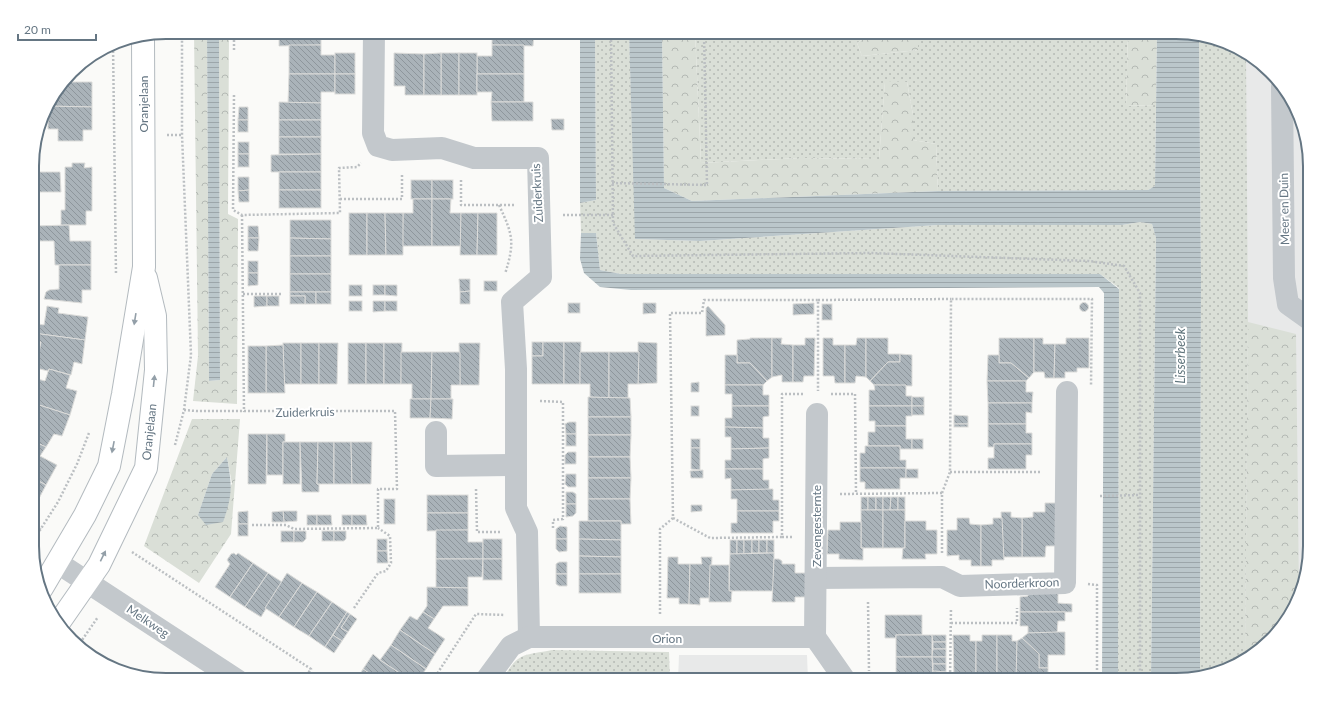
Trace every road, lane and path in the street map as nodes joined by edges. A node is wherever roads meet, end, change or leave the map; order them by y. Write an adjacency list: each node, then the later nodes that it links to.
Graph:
1 (234, 39): 6 (path)
2 (374, 39): 10 (street)
3 (611, 39): 13 (path)
4 (704, 39): 13 (path)
5 (143, 41): 19 (main road, Oranjelaan)
6 (234, 50)
7 (113, 51): 20 (path)
8 (234, 95): 17 (path)
9 (1282, 96): 26 (street, Meer en Duin)
10 (378, 146): 11 (street, Zuiderkruis); 14 (path)
11 (402, 150): 12 (street, Zuiderkruis); 14 (path)
12 (460, 153): 15 (path); 16 (street, Zuiderkruis)
13 (612, 183): 18 (path)
14 (340, 199): 17 (path)
15 (499, 205): 16 (path); 25 (path)
16 (539, 210): 18 (path); 25 (street, Zuiderkruis)
17 (242, 215): 21 (path)
18 (613, 215): 43 (path)
19 (144, 267): 46 (main road, Oranjelaan, one-way to 46); 56 (main road, Oranjelaan, one-way to 19)
20 (116, 281)
21 (243, 294): 22 (path); 33 (path)
22 (281, 294)
23 (951, 299): 24 (path); 27 (path); 38 (path)
24 (818, 300): 31 (path); 47 (path)
25 (512, 302): 30 (street)
26 (1303, 315)
27 (1067, 392): 39 (street, Noorderkroon)
28 (811, 394): 54 (path)
29 (826, 394): 42 (path)
30 (516, 401): 37 (street); 53 (path)
31 (817, 404): 41 (street, Zevengesternte)
32 (184, 410): 33 (path)
33 (244, 411): 49 (path, Zuiderkruis)
34 (90, 429): 45 (path)
35 (436, 432): 36 (street)
36 (475, 465): 37 (street); 52 (path)
37 (516, 465): 52 (street)
38 (950, 472): 39 (path); 40 (path)
39 (1067, 472): 62 (street, Noorderkroon)
40 (942, 492): 42 (path); 60 (path)
41 (817, 494): 42 (path); 55 (street, Zevengesternte)
42 (856, 494)
43 (1140, 495): 44 (path); 80 (path)
44 (1100, 496)
45 (58, 502): 46 (path); 50 (path)
46 (85, 515): 57 (main road, Oranjelaan)
47 (673, 518): 54 (path); 71 (path)
48 (252, 525): 49 (path)
49 (378, 528): 65 (path)
50 (41, 529): 51 (path)
51 (39, 532)
52 (527, 532): 66 (street)
53 (553, 536)
54 (782, 537): 55 (path)
55 (816, 537): 58 (street, Zevengesternte)
56 (110, 540): 61 (main road, Oranjelaan, one-way to 56); 74 (path)
57 (58, 564): 61 (street, Melkweg); 63 (main road, Oranjelaan)
58 (816, 578): 59 (street, Noorderkroon); 70 (street, Zevengesternte)
59 (867, 578): 60 (street, Noorderkroon); 72 (path)
60 (947, 579): 64 (street, Noorderkroon); 68 (path)
61 (88, 582): 67 (main road, Oranjelaan); 73 (street, Melkweg)
62 (1065, 583): 64 (street, Noorderkroon); 79 (path)
63 (45, 584)
64 (1016, 584): 68 (path)
65 (354, 608)
66 (528, 615): 69 (street); 75 (path)
67 (62, 619)
68 (951, 623): 78 (path)
69 (529, 637): 71 (street, Orion); 76 (street, Orion)
70 (814, 637): 71 (street, Orion); 77 (street)
71 (660, 638)
72 (869, 672)
73 (226, 673)
74 (308, 673)
75 (438, 673)
76 (491, 673)
77 (840, 673)
78 (950, 673)
79 (1097, 673)
80 (1140, 673)

